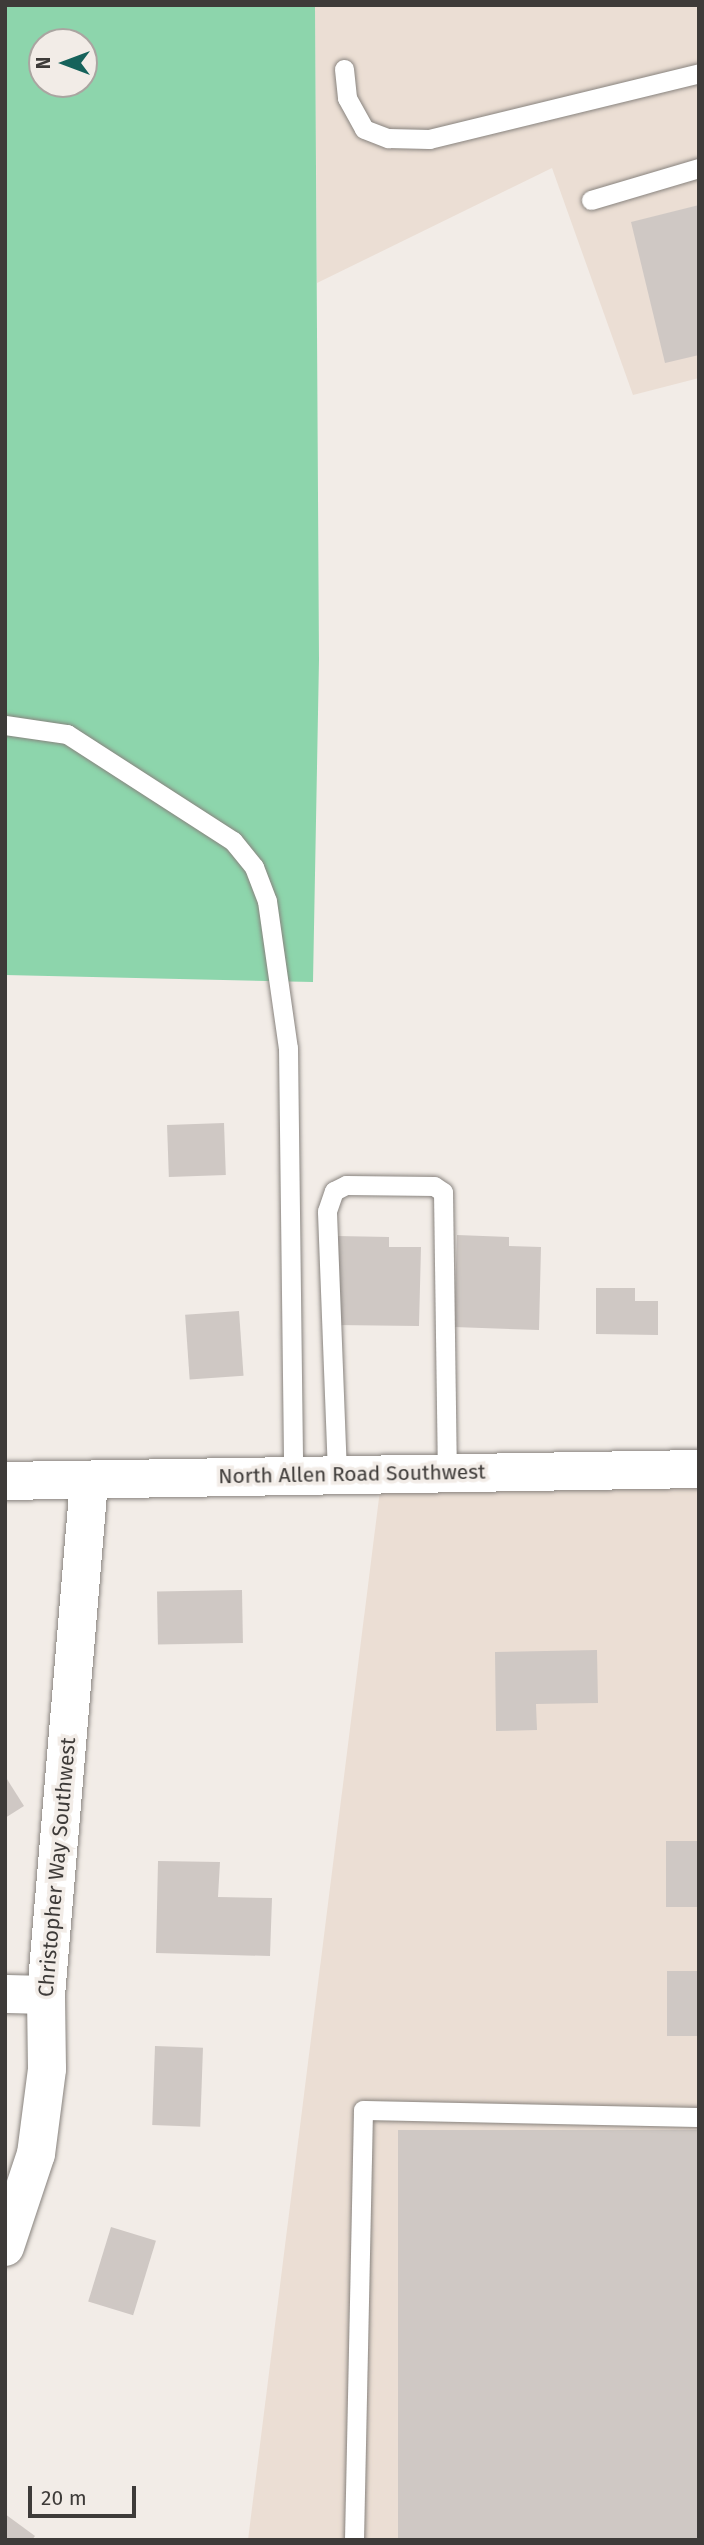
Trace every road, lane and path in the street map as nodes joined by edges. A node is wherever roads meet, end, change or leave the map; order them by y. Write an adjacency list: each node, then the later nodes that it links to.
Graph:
1 (344, 69): 2 (lane)
2 (699, 73)
3 (699, 168): 4 (lane)
4 (591, 200)
5 (5, 725): 9 (lane)
6 (699, 1469): 8 (street, North Allen Road Southwest)
7 (337, 1472): 8 (street, North Allen Road Southwest); 8 (lane); 9 (street, North Allen Road Southwest)
8 (447, 1472)
9 (293, 1474): 11 (street, North Allen Road Southwest)
10 (5, 1481): 11 (street, North Allen Road Southwest)
11 (89, 1482): 13 (street, Christopher Way Southwest)
12 (5, 1994): 13 (street)
13 (46, 1995): 15 (street, Christopher Way Southwest)
14 (699, 2117): 16 (lane)
15 (5, 2246)
16 (354, 2540)

